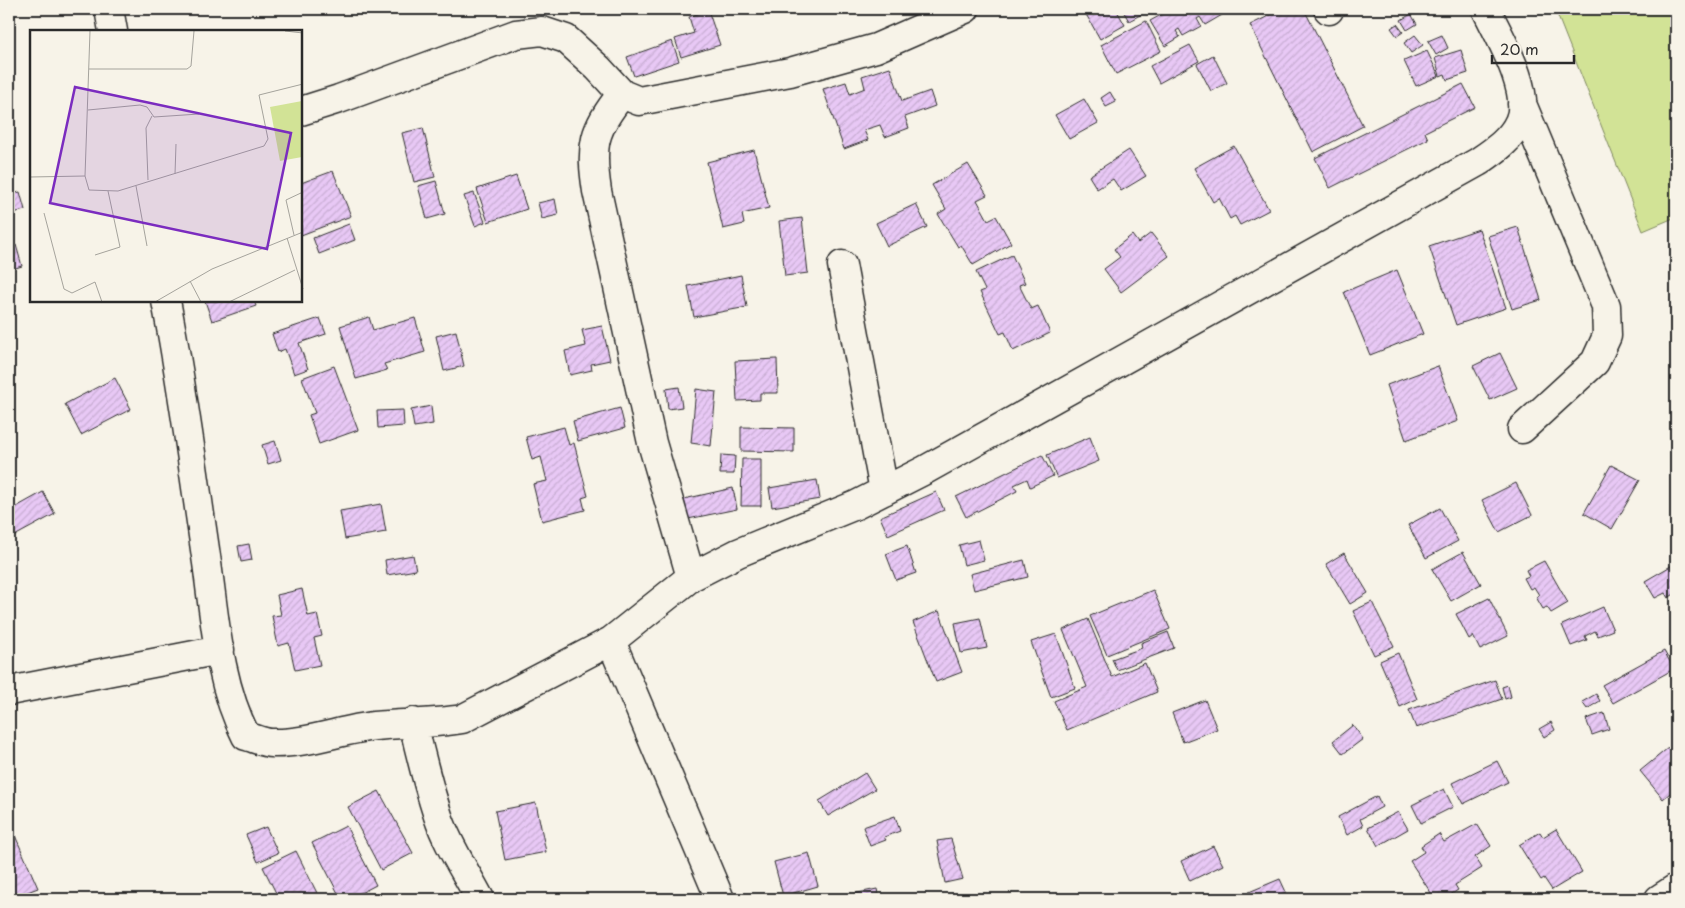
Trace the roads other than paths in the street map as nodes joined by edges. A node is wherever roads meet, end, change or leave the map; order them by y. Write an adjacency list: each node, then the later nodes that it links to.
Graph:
1 (109, 9): 4 (street)
2 (965, 9): 5 (street)
3 (1486, 9): 6 (street)
4 (113, 30)
5 (622, 94): 7 (street); 12 (street)
6 (1522, 104): 10 (street); 11 (street)
7 (302, 111)
8 (842, 265): 11 (street)
9 (166, 302): 14 (street)
10 (1522, 429)
11 (884, 491): 12 (street)
12 (691, 577): 13 (street)
13 (611, 641): 16 (street); 19 (street)
14 (220, 650): 15 (street); 16 (street)
15 (9, 690)
16 (412, 722): 18 (street)
17 (1676, 888): 20 (street)
18 (480, 899)
19 (720, 899)
20 (1659, 899)

